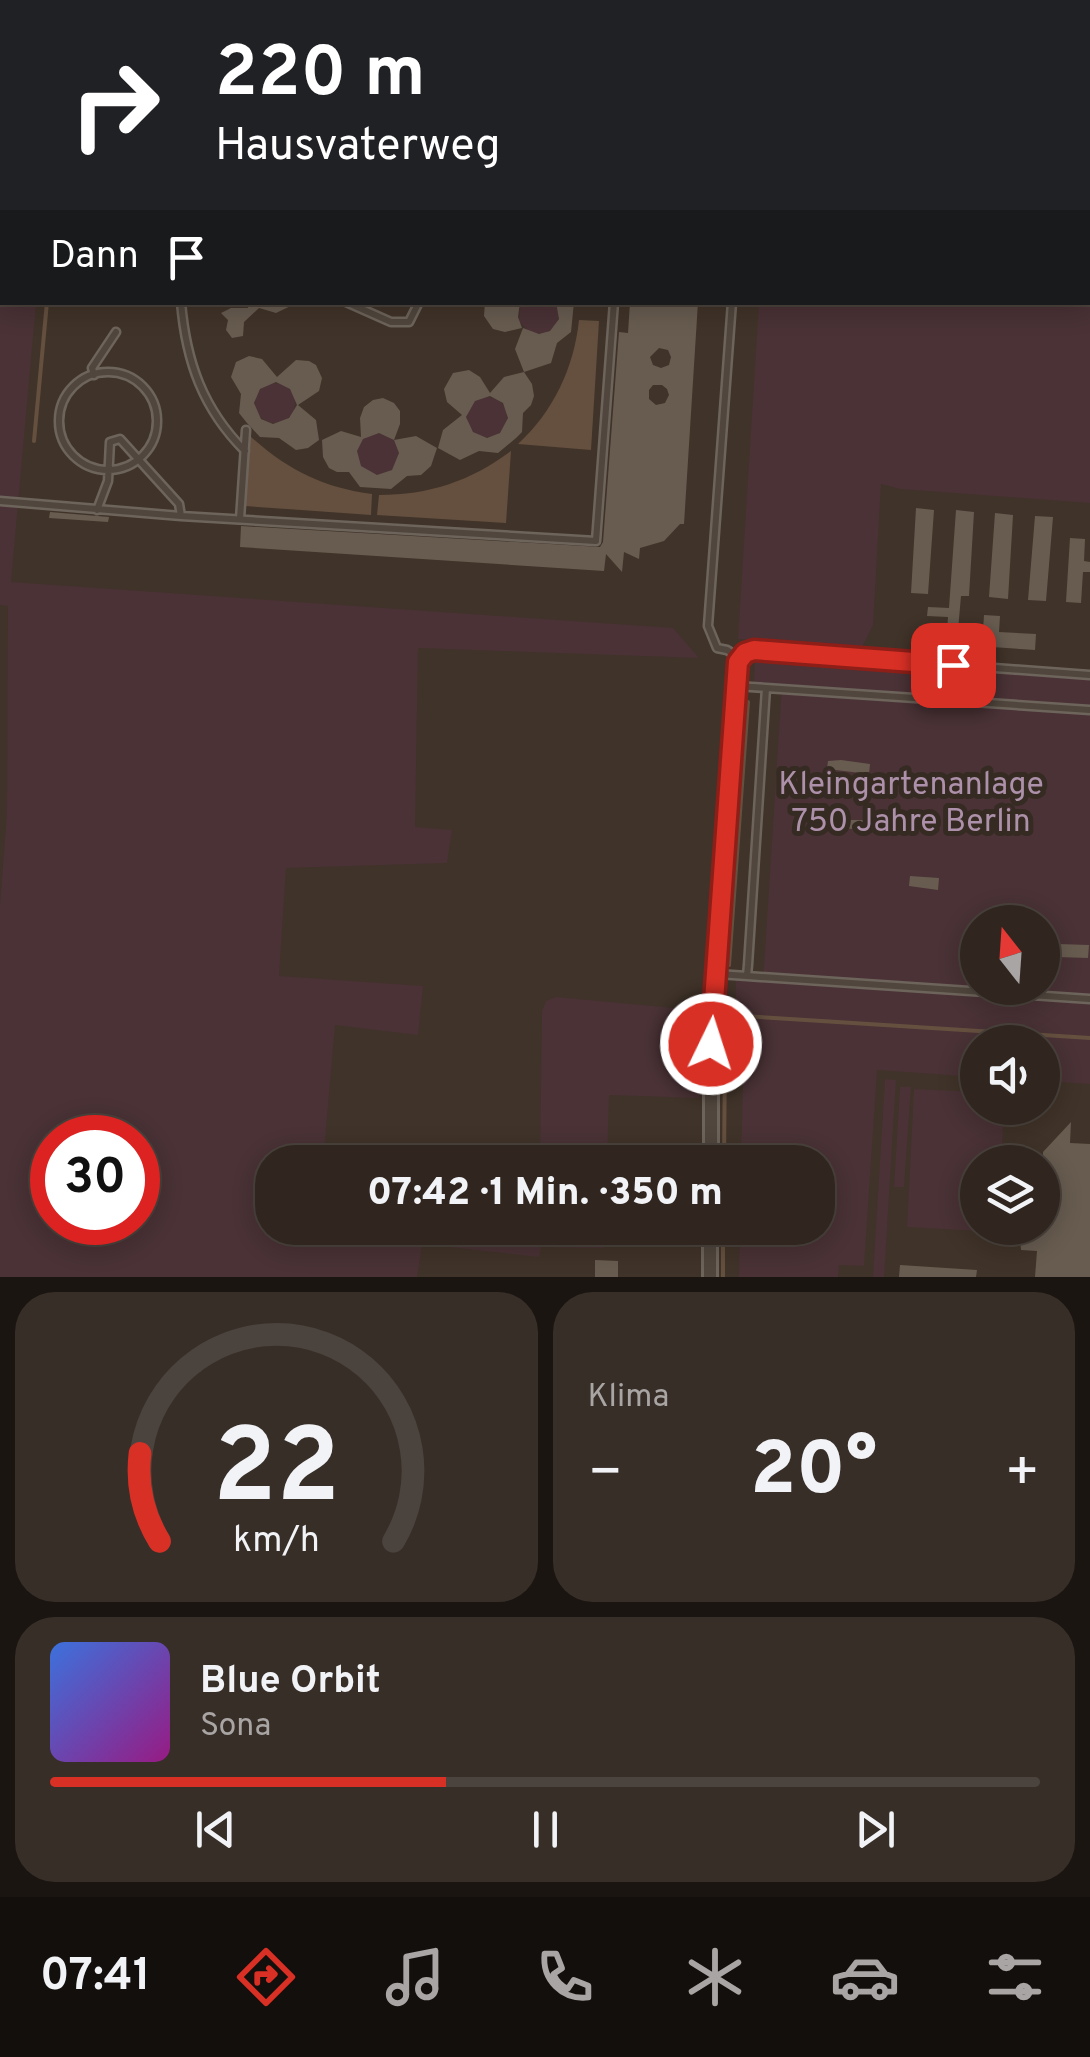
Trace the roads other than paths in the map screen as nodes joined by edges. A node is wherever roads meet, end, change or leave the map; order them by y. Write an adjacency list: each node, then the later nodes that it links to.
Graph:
1 (181, 305): 9 (lane)
2 (353, 305): 3 (lane)
3 (418, 305)
4 (614, 305): 15 (lane)
5 (732, 305): 16 (lane)
6 (116, 332): 7 (lane)
7 (94, 374): 10 (lane); 11 (lane)
8 (246, 430): 9 (lane)
9 (245, 451): 15 (lane)
10 (139, 459): 11 (lane); 11 (lane); 14 (lane)
11 (108, 470): 13 (lane)
12 (0, 501): 13 (lane)
13 (96, 510): 14 (lane)
14 (181, 516): 15 (lane)
15 (240, 519)
16 (740, 659): 17 (lane); 18 (street)
17 (1090, 675)
18 (735, 686): 19 (lane); 21 (street)
19 (766, 688): 20 (lane); 22 (lane)
20 (1090, 710)
21 (716, 974): 22 (lane); 24 (street)
22 (747, 976): 23 (lane)
23 (1090, 999)
24 (711, 1145)
25 (710, 1245): 26 (street)
26 (710, 1277)

